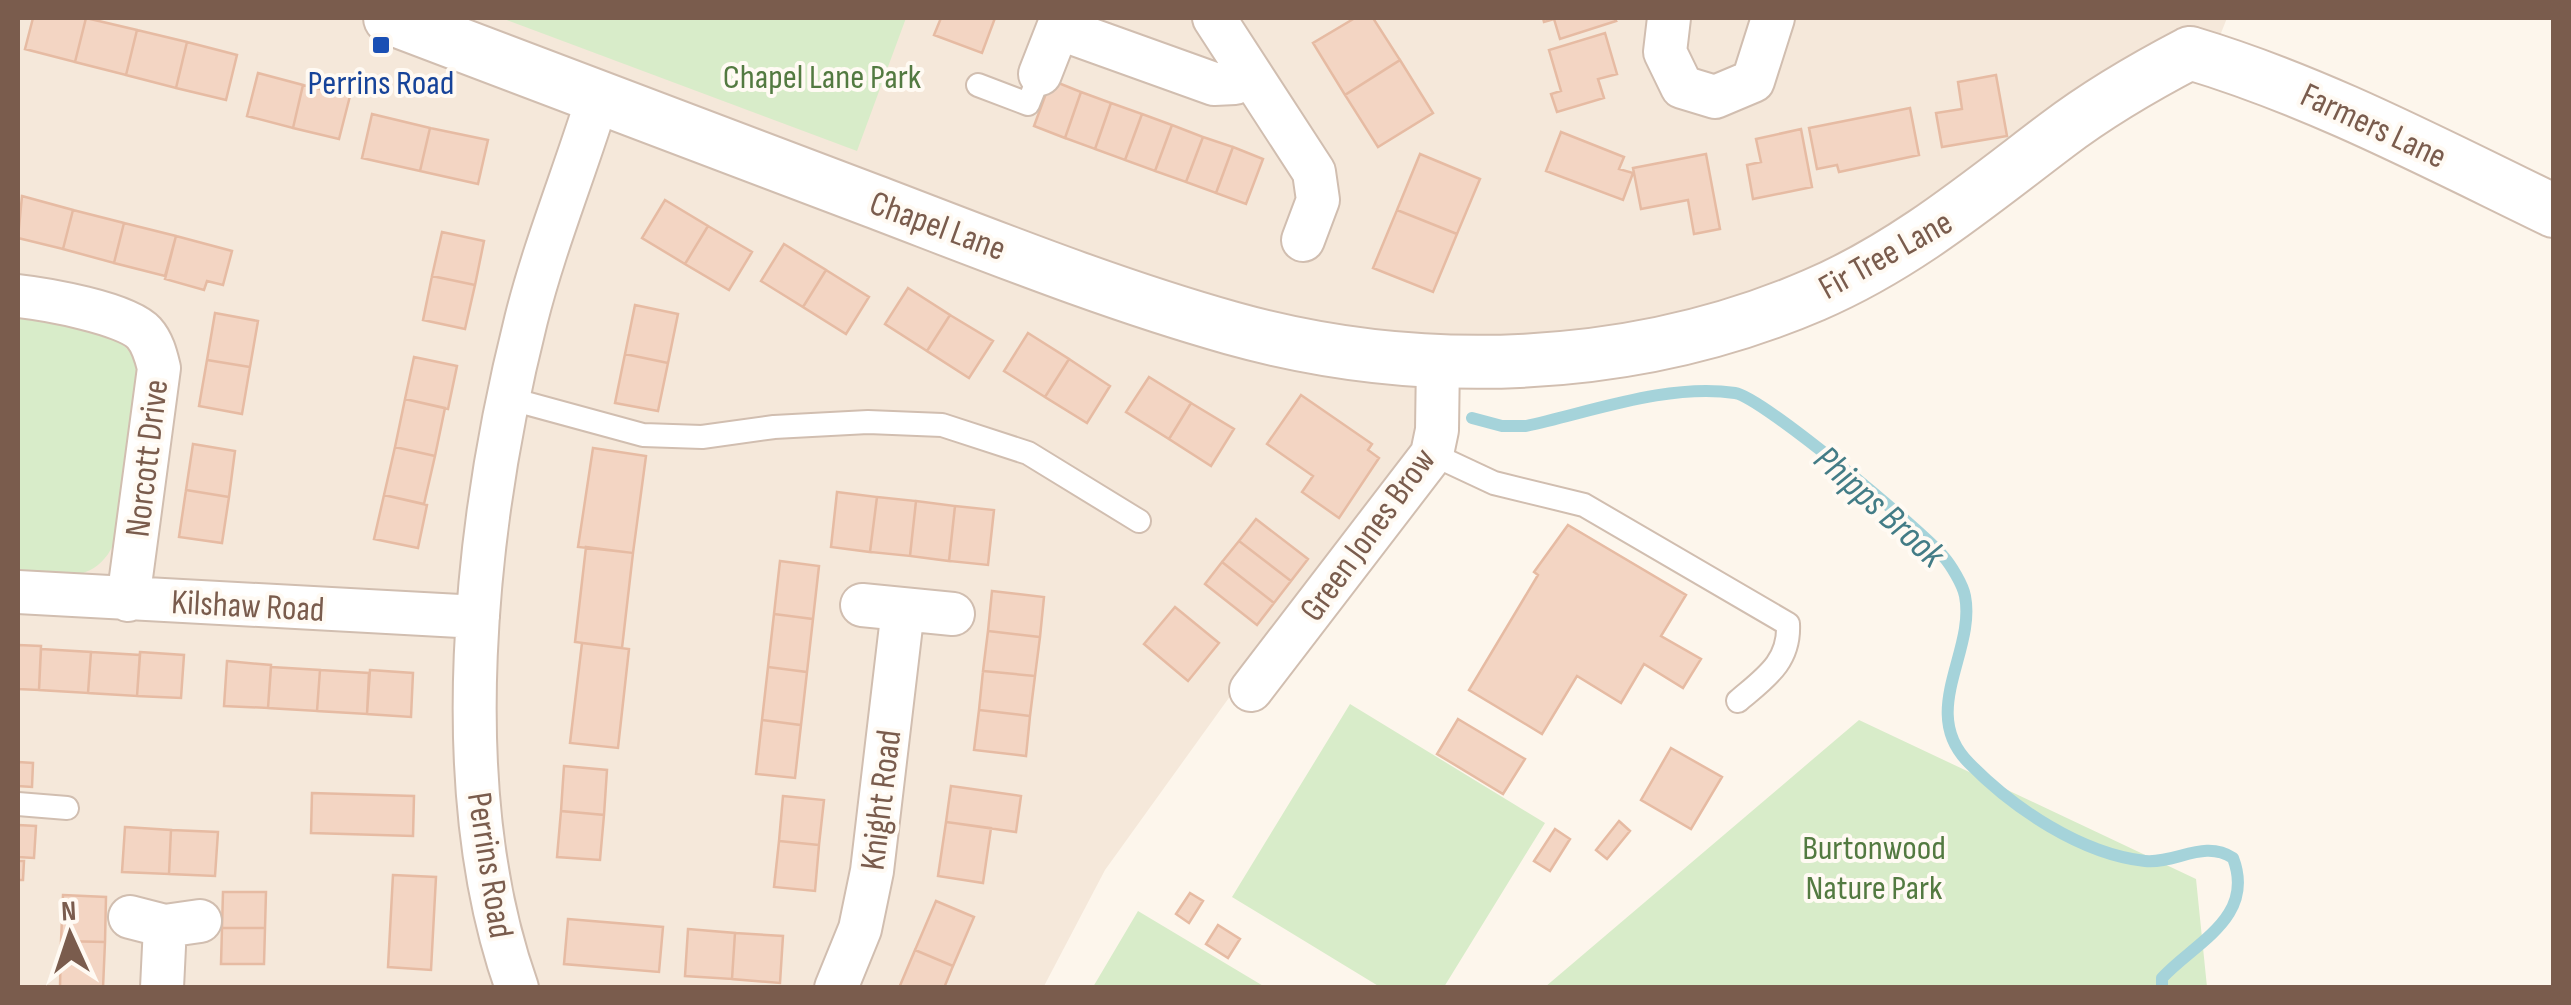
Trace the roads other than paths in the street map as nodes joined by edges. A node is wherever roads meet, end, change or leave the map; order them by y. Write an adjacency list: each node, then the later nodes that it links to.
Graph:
1 (390, 18): 10 (street, Chapel Lane)
2 (1214, 18): 8 (street)
3 (1669, 18): 4 (street)
4 (1772, 18)
5 (1060, 23): 7 (street); 8 (street)
6 (2190, 35): 11 (street, Farmers Lane); 15 (street, Fir Tree Lane)
7 (1040, 74): 9 (lane)
8 (1250, 74): 12 (street)
9 (978, 85)
10 (598, 96): 14 (street, Chapel Lane); 16 (street, Perrins Road)
11 (2554, 211)
12 (1300, 239)
13 (18, 296): 20 (street, Norcott Drive)
14 (1438, 362): 15 (street, Chapel Lane); 17 (street, Green Jones Brow)
15 (1503, 362)
16 (510, 399): 18 (lane); 22 (street, Perrins Road)
17 (1432, 454): 23 (street, Green Jones Brow); 24 (lane)
18 (1139, 520)
19 (18, 592): 20 (street, Kilshaw Road)
20 (128, 600): 22 (street, Kilshaw Road)
21 (953, 614): 30 (street, Knight Road)
22 (478, 616): 29 (street, Perrins Road)
23 (1251, 690)
24 (1738, 701)
25 (18, 804): 26 (lane)
26 (67, 808)
27 (165, 921): 28 (street)
28 (162, 988)
29 (517, 988)
30 (836, 988)

